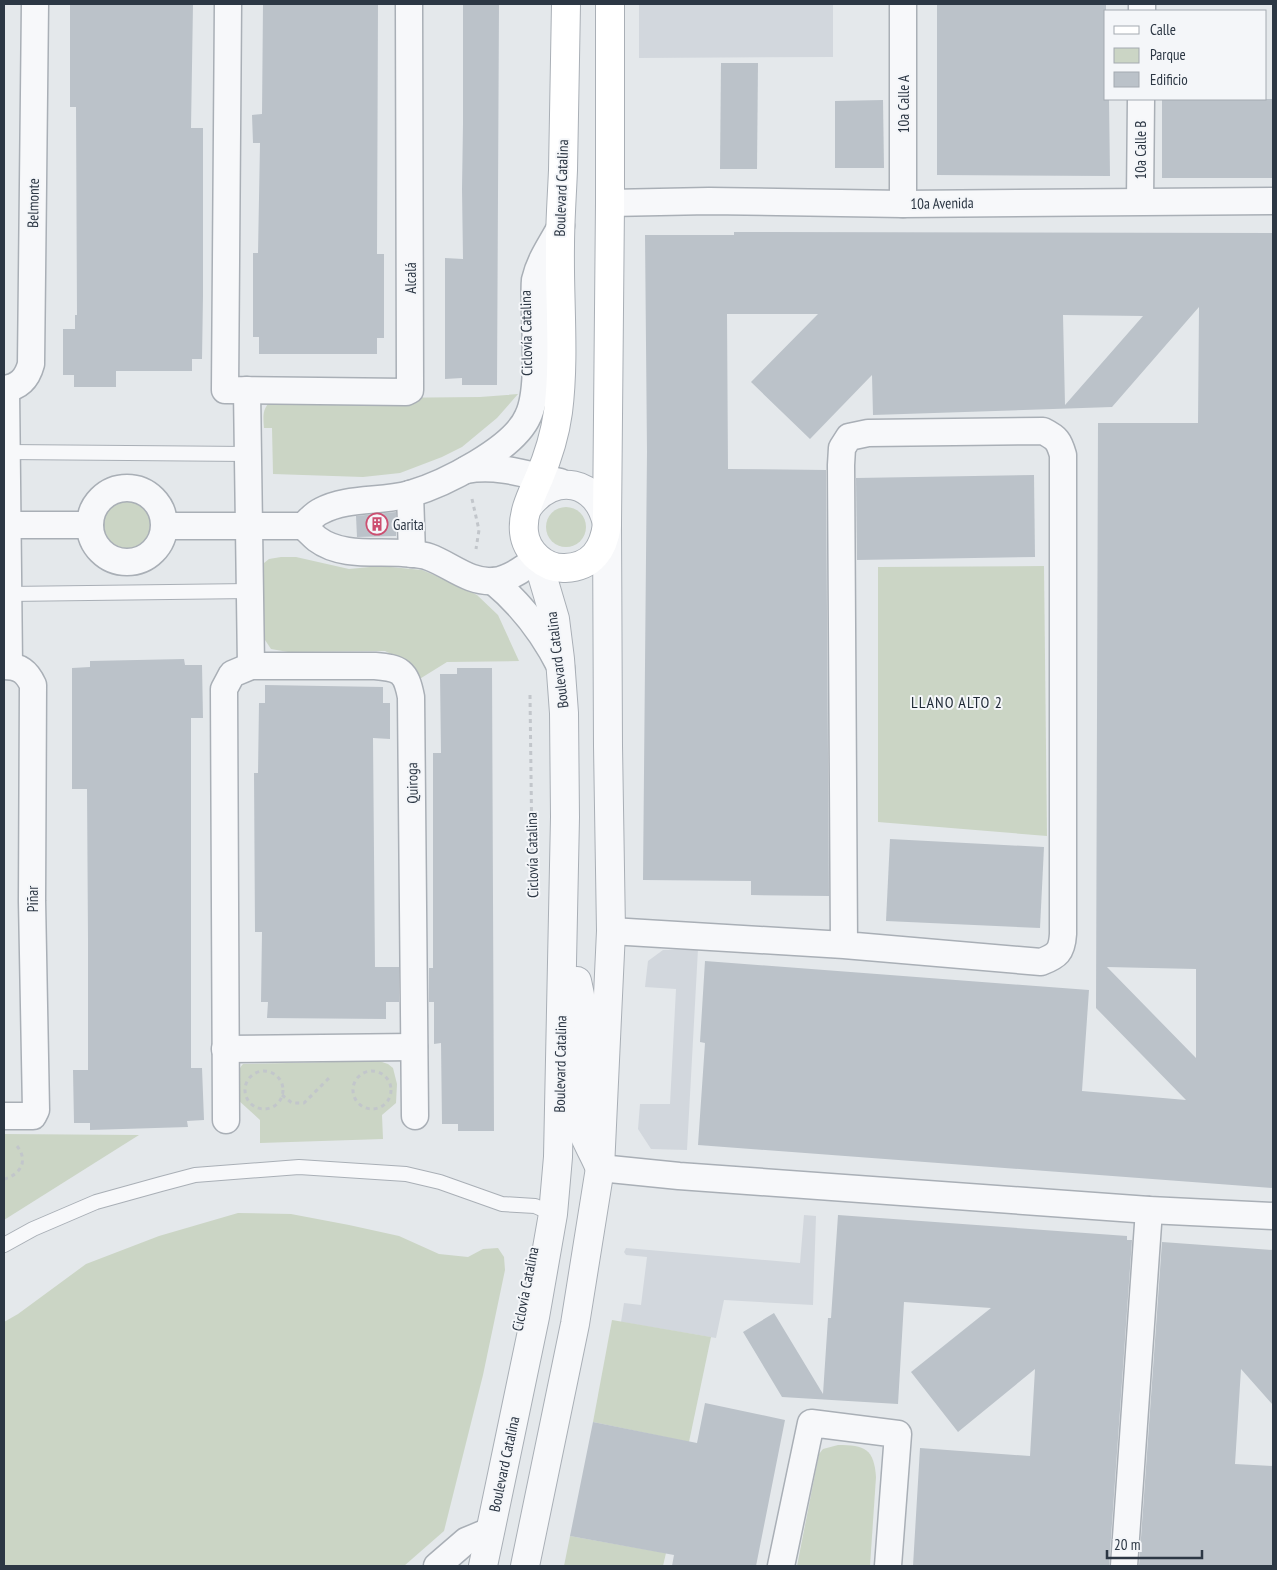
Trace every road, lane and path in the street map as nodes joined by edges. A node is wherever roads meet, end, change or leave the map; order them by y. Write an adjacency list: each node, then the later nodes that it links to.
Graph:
1 (35, 4): 13 (street, Belmonte)
2 (228, 4): 14 (street, Alcalá)
3 (409, 4): 14 (street, Alcalá)
4 (566, 4): 12 (main road, Boulevard Catalina)
5 (610, 4): 10 (main road)
6 (903, 4): 11 (street, 10a Calle A)
7 (1141, 100): 8 (street, 10a Calle B)
8 (1140, 201): 9 (street, 10a Avenida); 11 (street, 10a Avenida)
9 (1273, 201)
10 (610, 203): 11 (street, 10a Avenida); 22 (main road)
11 (903, 204)
12 (560, 226): 17 (street); 18 (main road, Boulevard Catalina)
13 (5, 389): 15 (street, Belmonte)
14 (247, 390): 16 (street)
15 (7, 452): 16 (lane); 23 (street, Belmonte)
16 (248, 454): 25 (street)
17 (465, 471): 18 (street); 20 (street); 30 (path)
18 (539, 478): 19 (street); 21 (main road, Boulevard Catalina)
19 (573, 485): 21 (street); 22 (street)
20 (398, 496): 27 (street); 28 (street)
21 (528, 507): 29 (main road)
22 (607, 524): 29 (main road); 38 (street)
23 (5, 525): 24 (street); 32 (street, Piñar)
24 (90, 525): 26 (street); 26 (street)
25 (249, 525): 26 (street); 27 (street); 31 (street)
26 (165, 526)
27 (303, 526): 28 (street)
28 (401, 553): 30 (street)
29 (537, 558): 30 (street); 35 (street, Boulevard Catalina)
30 (485, 580): 35 (street)
31 (250, 590): 32 (lane); 34 (street)
32 (8, 594): 33 (street, Piñar)
33 (6, 666): 47 (street, Piñar)
34 (251, 666): 41 (street, Quiroga); 42 (street, Quiroga)
35 (561, 670): 40 (street, Boulevard Catalina)
36 (530, 692): 37 (path, Ciclovía Catalina)
37 (532, 864)
38 (611, 931): 39 (street); 51 (street)
39 (844, 945): 39 (street)
40 (562, 954): 51 (street); 54 (street, Boulevard Catalina)
41 (414, 1047): 42 (street); 48 (street, Quiroga)
42 (225, 1049): 49 (street, Quiroga)
43 (333, 1074): 46 (path)
44 (351, 1074): 45 (path)
45 (357, 1078): 45 (path)
46 (282, 1096): 46 (path)
47 (4, 1116)
48 (415, 1116)
49 (226, 1120)
50 (12, 1142): 52 (path)
51 (600, 1168): 53 (street); 60 (street)
52 (4, 1178)
53 (1149, 1210): 55 (street); 63 (street)
54 (553, 1214): 56 (lane); 57 (street, Boulevard Catalina)
55 (1273, 1216)
56 (4, 1245)
57 (490, 1531): 58 (street); 59 (street, Boulevard Catalina)
58 (437, 1566)
59 (483, 1566)
60 (525, 1566)
61 (781, 1566): 62 (street)
62 (888, 1566)
63 (1124, 1566)

